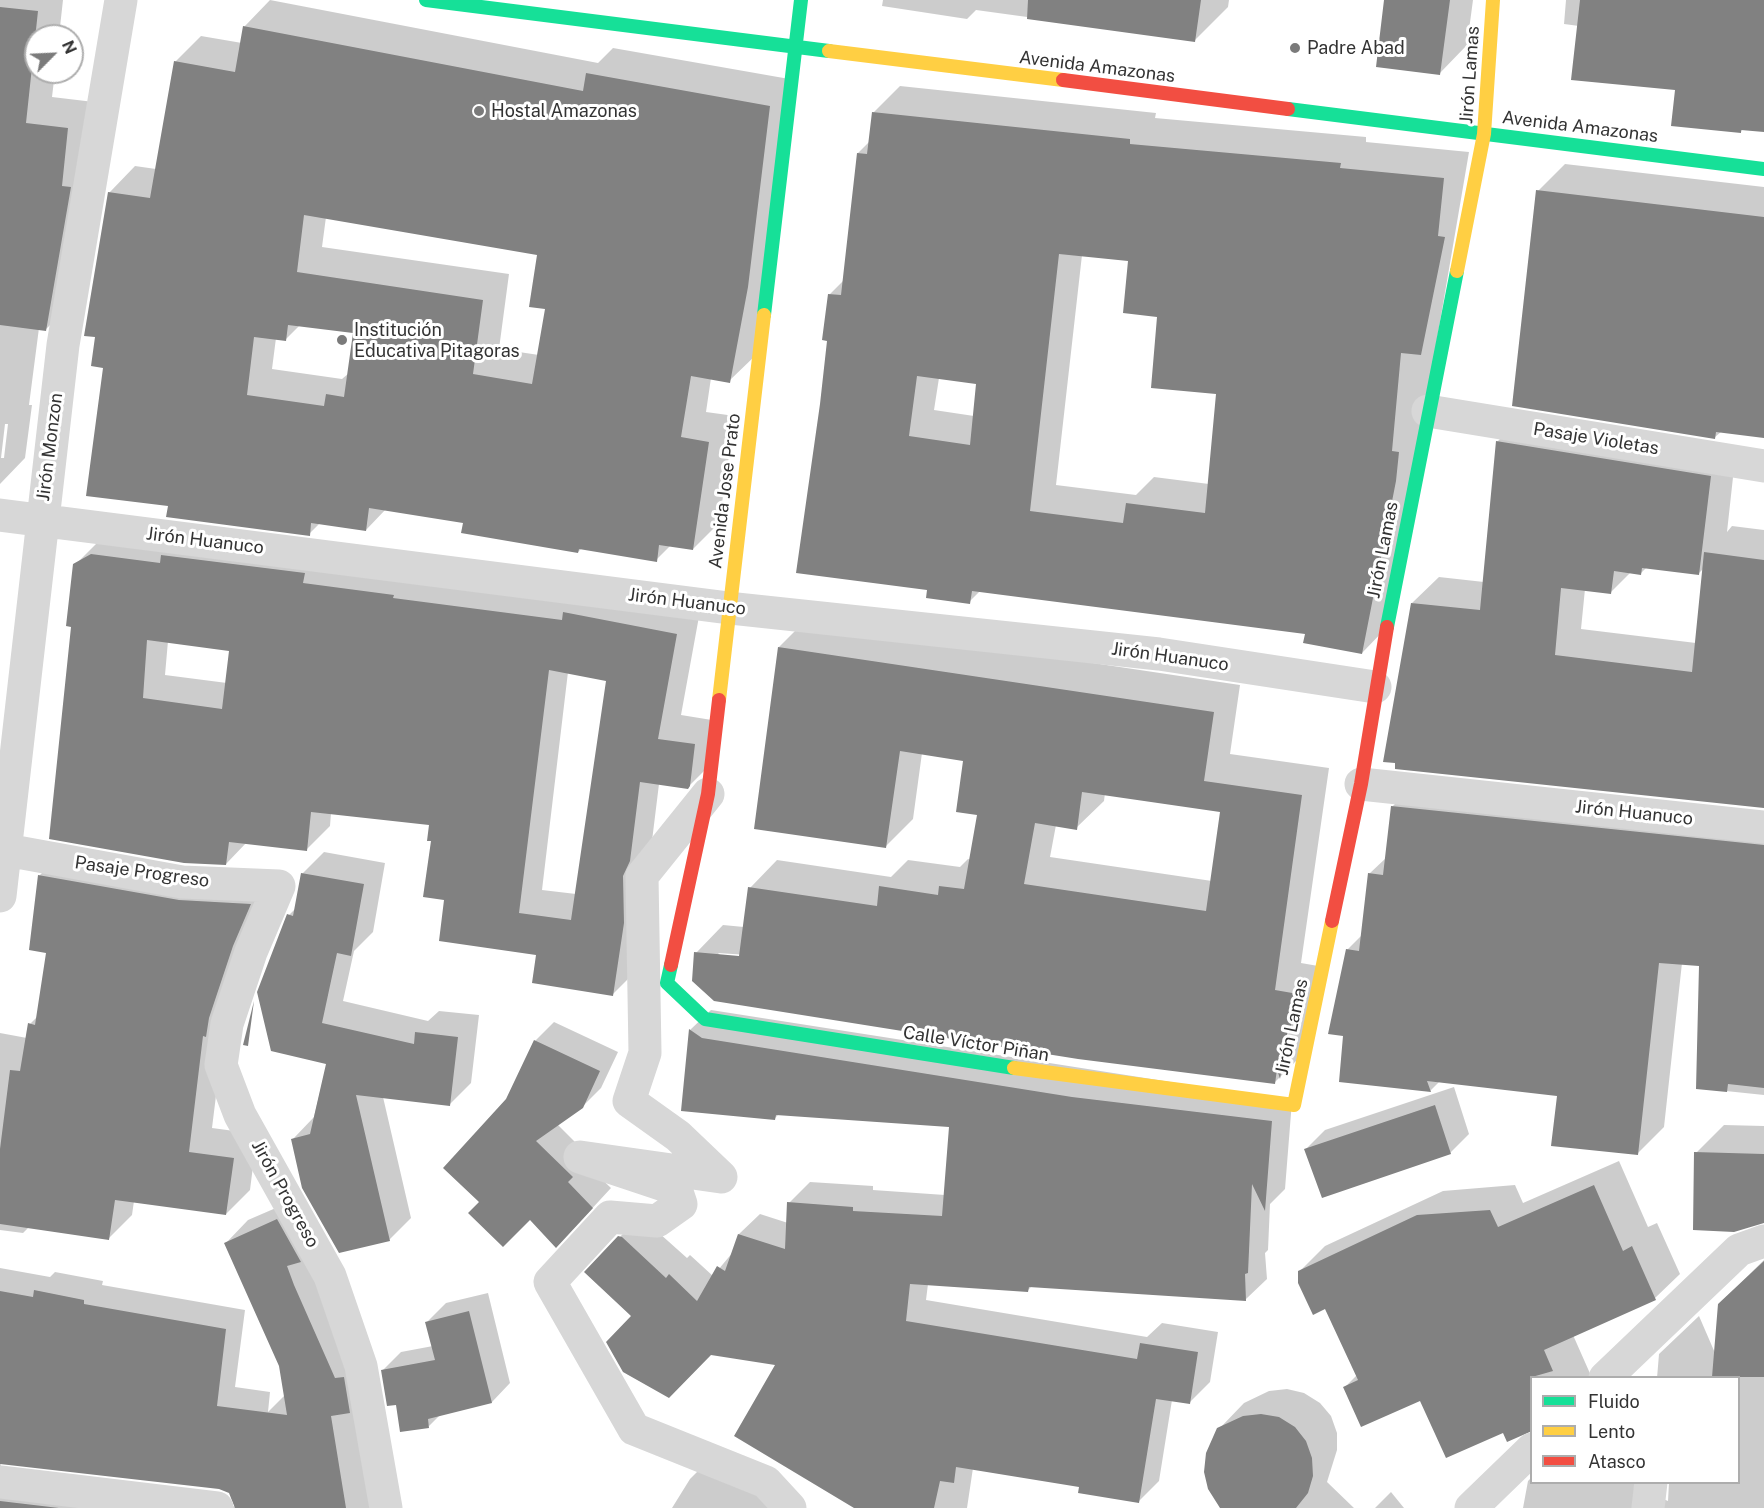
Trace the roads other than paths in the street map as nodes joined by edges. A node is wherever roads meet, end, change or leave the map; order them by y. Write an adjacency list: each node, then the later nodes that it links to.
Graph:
1 (121, 0): 11 (street, Jirón Monzon)
2 (426, 0): 5 (street, Avenida Amazonas)
3 (801, 0): 5 (street, Avenida Jose Prato)
4 (1493, 0): 6 (street, Jirón Lamas)
5 (795, 47): 6 (street, Avenida Amazonas); 12 (street, Avenida Jose Prato)
6 (1484, 134): 7 (street, Avenida Amazonas); 8 (street, Jirón Lamas)
7 (1764, 169)
8 (1428, 411): 9 (street, Pasaje Violetas); 13 (street, Jirón Lamas)
9 (1764, 466)
10 (0, 515): 11 (street, Jirón Huanuco)
11 (42, 520): 12 (street, Jirón Huanuco); 17 (street, Jirón Monzon)
12 (729, 608): 13 (street, Jirón Huanuco); 15 (street, Avenida Jose Prato)
13 (1375, 687): 14 (street, Jirón Lamas)
14 (1361, 784): 16 (street, Jirón Huanuco); 21 (street, Jirón Lamas)
15 (708, 794): 20 (street, Avenida Jose Prato); 30 (street)
16 (1764, 827)
17 (6, 850): 18 (street, Pasaje Progreso); 19 (street, Jirón Monzon)
18 (279, 886): 29 (street, Jirón Progreso)
19 (0, 896)
20 (667, 983): 21 (street, Calle Víctor Piñan)
21 (1294, 1105)
22 (1764, 1241): 23 (street)
23 (1634, 1364): 24 (street)
24 (1607, 1376)
25 (1530, 1451): 31 (street)
26 (0, 1482): 28 (street)
27 (1651, 1484): 32 (street)
28 (217, 1508)
29 (386, 1508)
30 (790, 1508)
31 (1471, 1508)
32 (1648, 1508)

